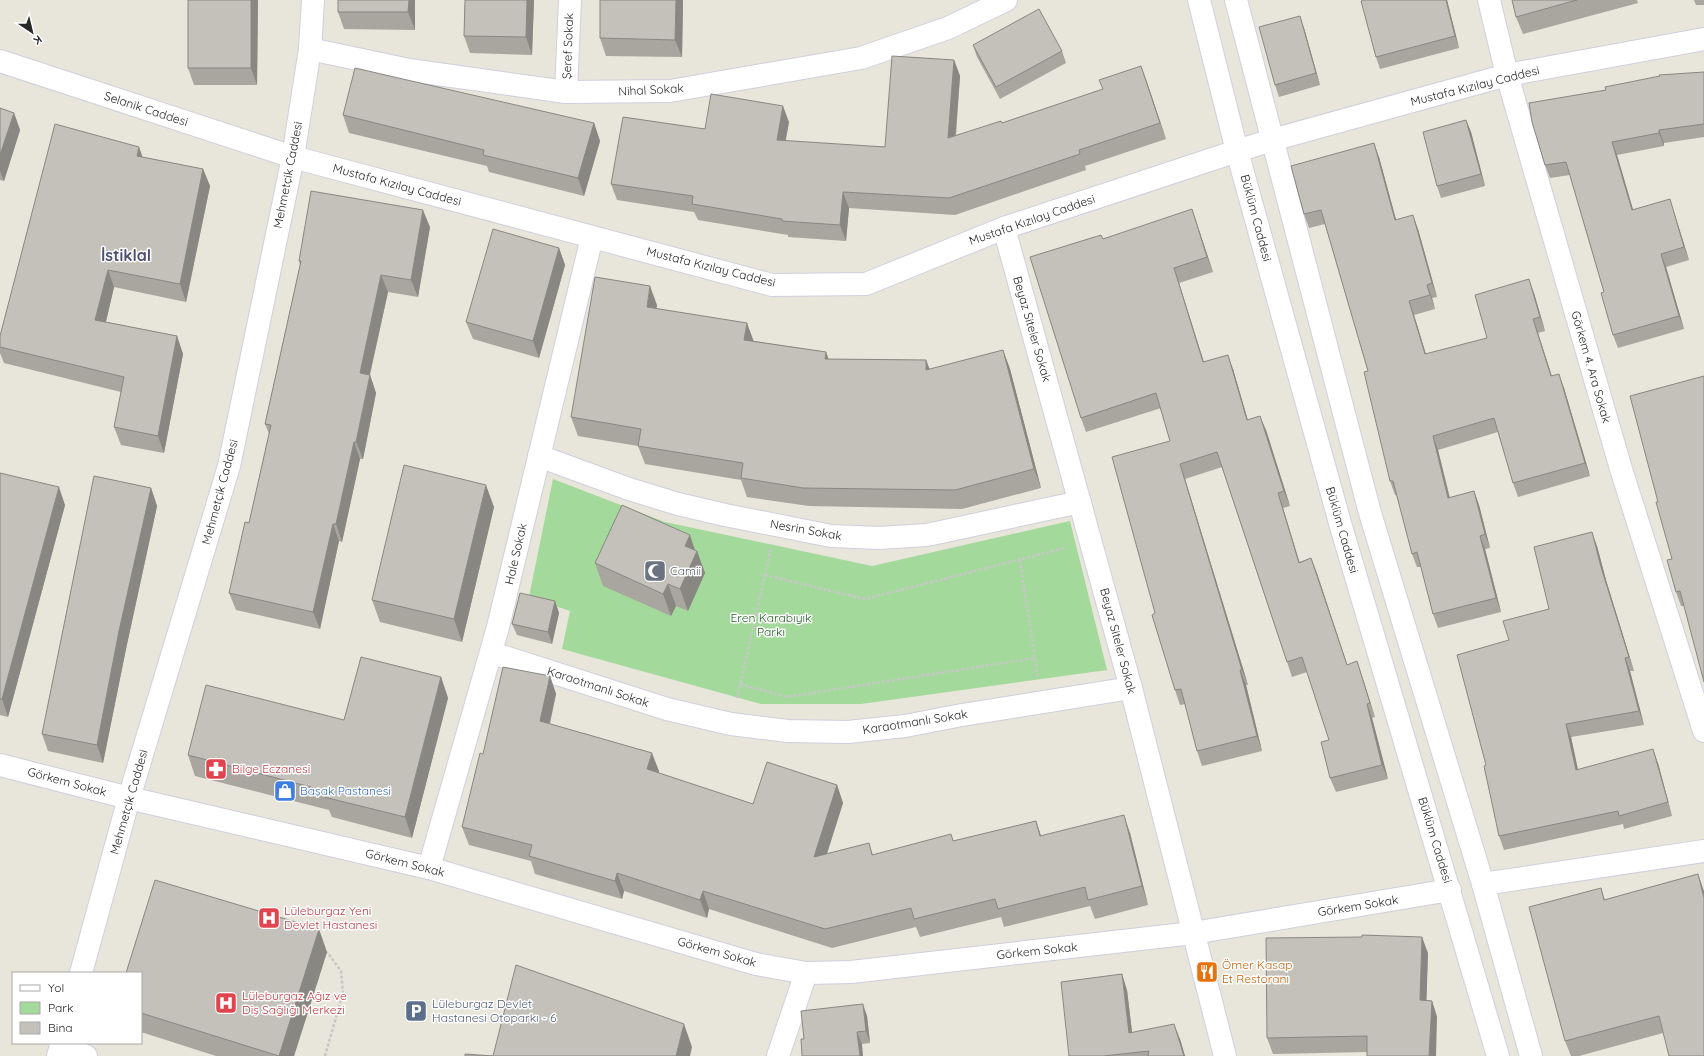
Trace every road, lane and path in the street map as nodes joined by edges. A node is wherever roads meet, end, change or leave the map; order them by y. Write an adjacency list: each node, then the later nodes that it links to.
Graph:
1 (312, 0): 8 (street, Mehmetçik Caddesi)
2 (570, 0): 11 (street, Şeref Sokak)
3 (1006, 0): 11 (street, Nihal Sokak)
4 (1199, 0): 13 (street, Büklüm Caddesi)
5 (1236, 0): 12 (street)
6 (1489, 0): 10 (street, Görkem 4. Ara Sokak)
7 (1704, 39): 10 (street, Mustafa Kızılay Caddesi)
8 (310, 49): 11 (street, Nihal Sokak); 14 (street, Mehmetçik Caddesi)
9 (0, 61): 14 (street, Selanik Caddesi)
10 (1507, 75): 12 (street, Mustafa Kızılay Caddesi); 29 (street, Görkem 4. Ara Sokak)
11 (566, 92)
12 (1272, 140): 13 (street, Mustafa Kızılay Caddesi); 34 (street)
13 (1237, 151): 15 (street, Mustafa Kızılay Caddesi); 35 (street, Büklüm Caddesi)
14 (293, 157): 16 (street, Mustafa Kızılay Caddesi); 31 (street, Mehmetçik Caddesi)
15 (1004, 228): 16 (street, Mustafa Kızılay Caddesi); 18 (street, Beyaz Siteler Sokak)
16 (592, 237): 17 (street, Hale Sokak)
17 (539, 456): 19 (street, Nesrin Sokak); 23 (street, Hale Sokak)
18 (1080, 502): 19 (street, Nesrin Sokak); 20 (street, Beyaz Siteler Sokak)
19 (776, 525): 22 (path)
20 (1091, 542): 21 (path); 26 (street, Beyaz Siteler Sokak)
21 (1020, 560): 22 (path); 24 (path)
22 (765, 575): 25 (path)
23 (492, 653): 28 (street, Karaotmanlı Sokak); 33 (street, Hale Sokak)
24 (1035, 658): 25 (path); 27 (path)
25 (740, 684): 28 (path)
26 (1131, 688): 27 (street, Karaotmanlı Sokak); 36 (street, Beyaz Siteler Sokak)
27 (1042, 702): 28 (street, Karaotmanlı Sokak)
28 (731, 724)
29 (1704, 731)
30 (0, 765): 31 (street, Görkem Sokak)
31 (129, 798): 33 (street, Görkem Sokak); 38 (street, Mehmetçik Caddesi)
32 (1704, 852): 34 (street)
33 (429, 868): 39 (street, Görkem Sokak)
34 (1483, 884): 35 (street, Görkem Sokak); 46 (street)
35 (1450, 890): 36 (street, Görkem Sokak); 45 (street, Büklüm Caddesi)
36 (1193, 934): 39 (street, Görkem Sokak); 44 (street, Beyaz Siteler Sokak)
37 (327, 952): 42 (path)
38 (81, 972)
39 (806, 974): 43 (street)
40 (60, 1048): 41 (street)
41 (86, 1056)
42 (325, 1056)
43 (778, 1056)
44 (1225, 1056)
45 (1498, 1056)
46 (1531, 1056)

